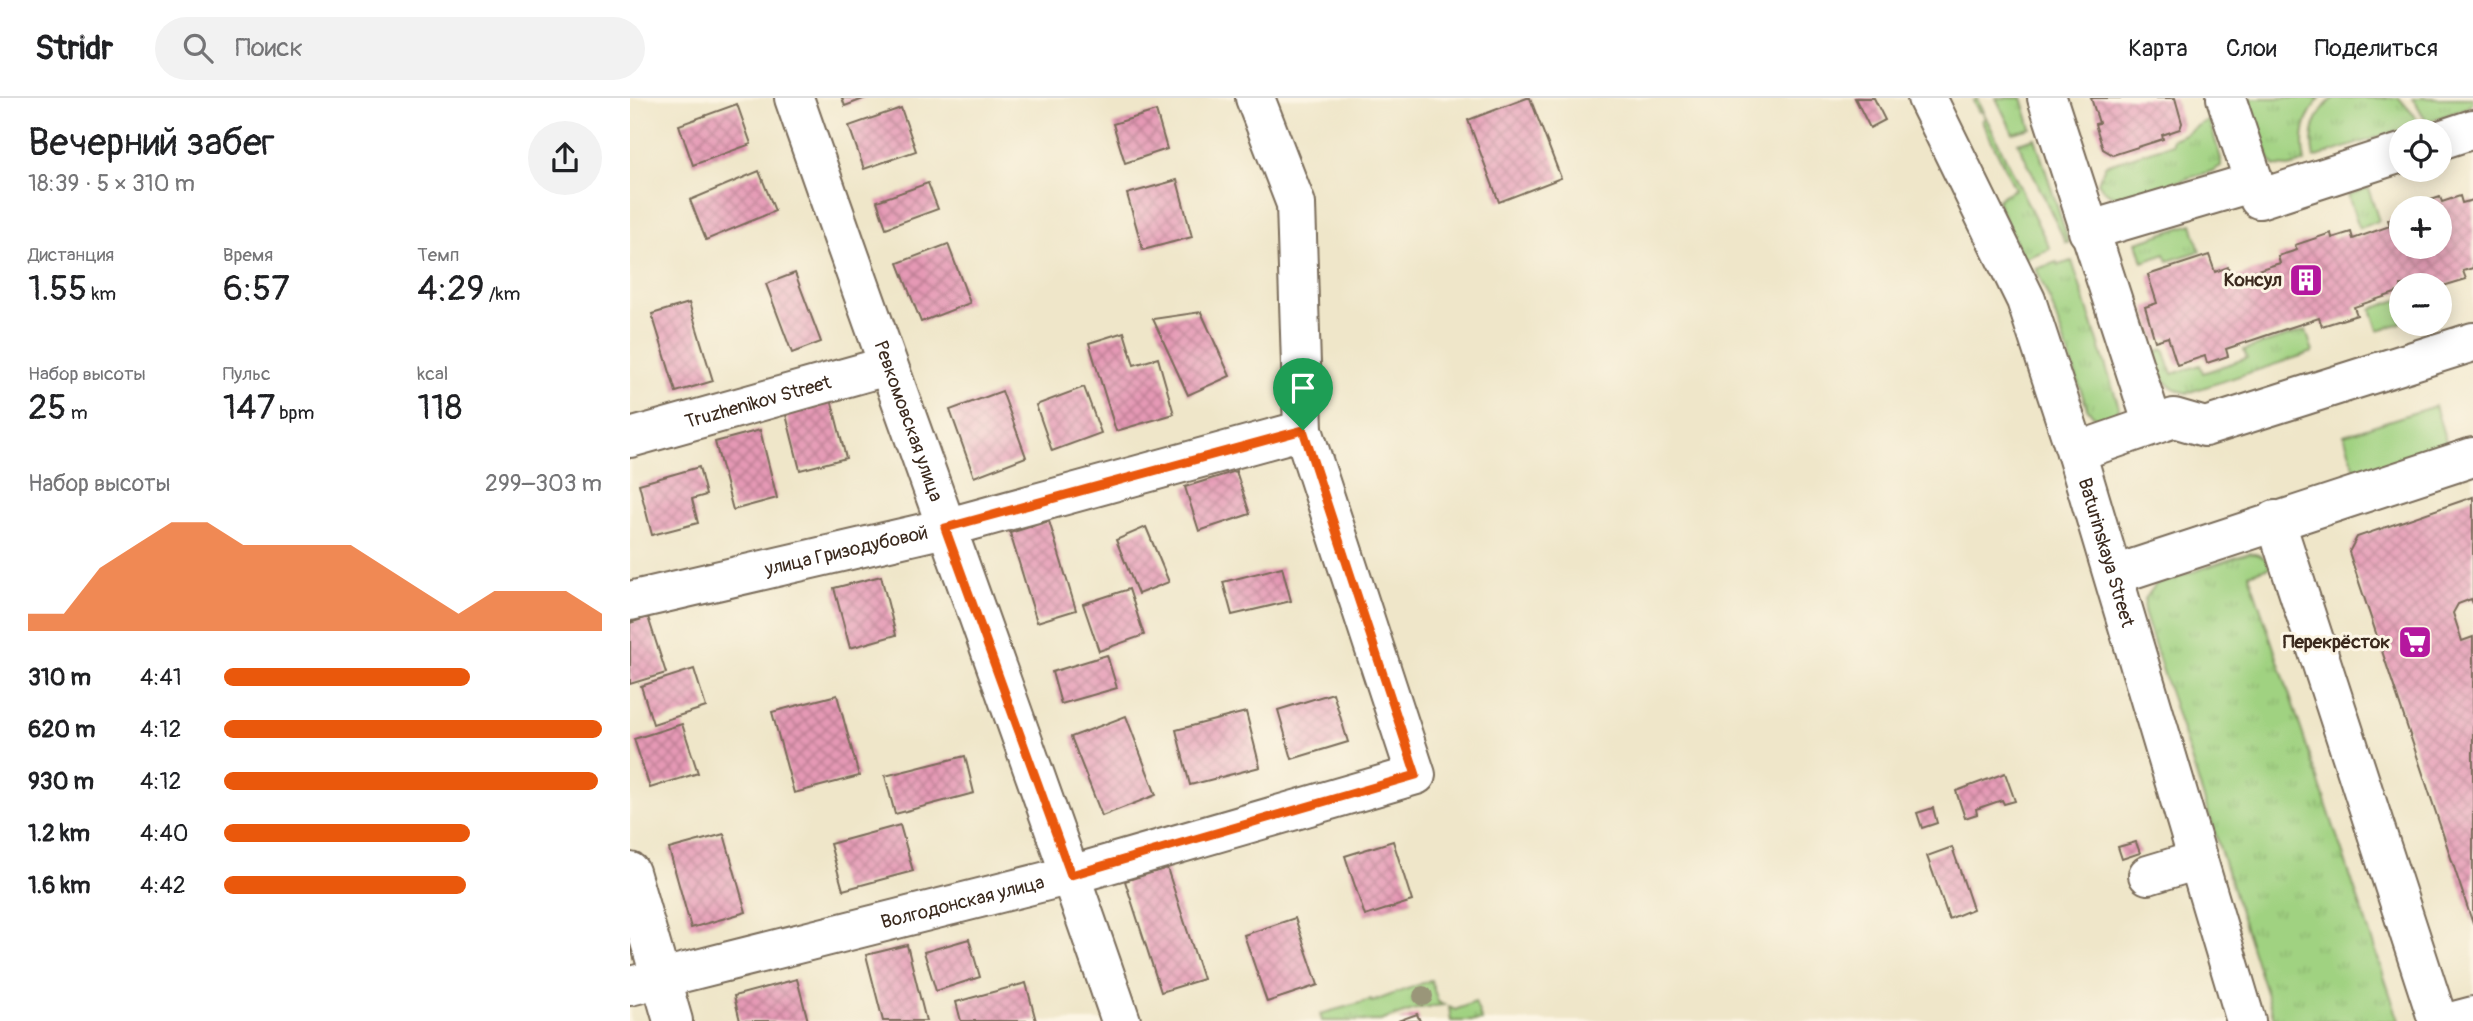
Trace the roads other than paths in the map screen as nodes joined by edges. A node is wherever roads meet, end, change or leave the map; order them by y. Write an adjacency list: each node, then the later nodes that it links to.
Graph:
1 (794, 98): 12 (street, Ревкомовская улица)
2 (1255, 98): 14 (street)
3 (1927, 98): 16 (street, Baturinskaya Street)
4 (2047, 98): 10 (street)
5 (2226, 98): 9 (street)
6 (2473, 129): 7 (street)
7 (2452, 136)
8 (2389, 157): 9 (street)
9 (2254, 182): 10 (street)
10 (2088, 231): 13 (street)
11 (2473, 342): 13 (street)
12 (887, 366): 15 (street, Truzhenikov Street); 19 (street, Ревкомовская улица)
13 (2153, 425): 16 (street)
14 (1303, 430): 19 (street, улица Гризодубовой); 24 (street, Волгодонская улица)
15 (630, 438)
16 (2076, 452): 20 (street, Baturinskaya Street)
17 (2473, 457): 18 (street)
18 (2275, 520): 20 (street); 31 (street)
19 (945, 528): 21 (street, улица Гризодубовой); 24 (street, Ревкомовская улица)
20 (2113, 575): 22 (street, Baturinskaya Street)
21 (630, 601)
22 (2198, 860): 25 (street); 30 (street, Baturinskaya Street)
23 (630, 872): 26 (street)
24 (1071, 875): 26 (street, Волгодонская улица); 29 (street, Ревкомовская улица)
25 (2148, 875)
26 (645, 982): 28 (street)
27 (2473, 1016): 32 (street)
28 (673, 1021)
29 (1121, 1021)
30 (2246, 1021)
31 (2438, 1021)
32 (2454, 1021)

